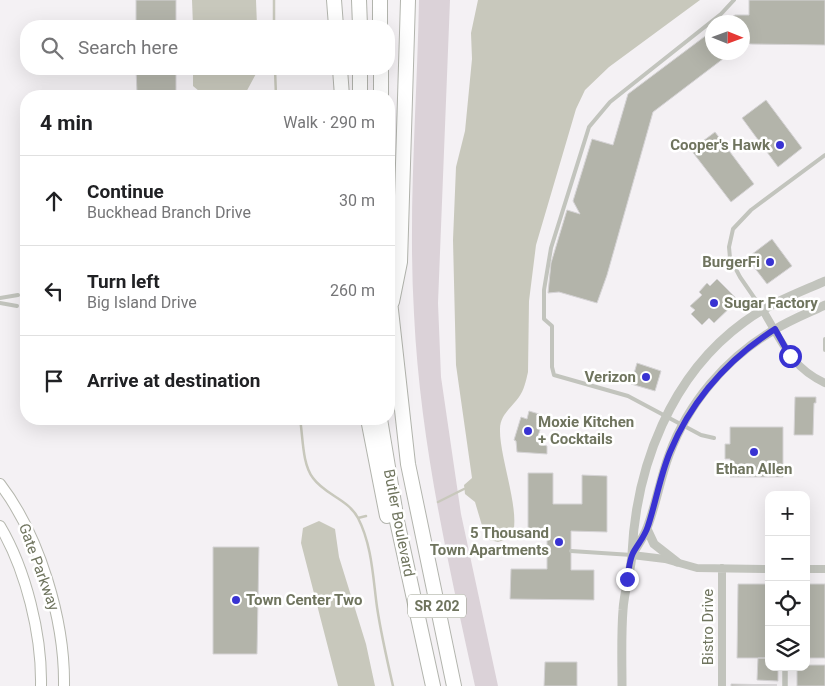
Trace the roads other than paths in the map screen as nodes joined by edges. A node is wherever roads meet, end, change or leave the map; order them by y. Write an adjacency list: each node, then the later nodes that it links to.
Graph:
1 (334, 0): 6 (highway)
2 (359, 0): 7 (highway)
3 (380, 0): 8 (highway)
4 (408, 0): 17 (highway)
5 (734, 0): 29 (lane)
6 (336, 20)
7 (360, 20)
8 (380, 20)
9 (340, 75): 12 (highway)
10 (360, 75): 13 (highway)
11 (381, 75): 14 (highway)
12 (342, 90)
13 (360, 90)
14 (381, 90)
15 (825, 155): 23 (lane)
16 (825, 281): 23 (street)
17 (395, 287)
18 (18, 295): 19 (lane)
19 (0, 298)
20 (0, 303): 22 (lane)
21 (825, 305): 24 (street)
22 (17, 306)
23 (762, 310): 24 (street); 29 (street)
24 (775, 329): 28 (street); 32 (street)
25 (825, 339): 26 (lane)
26 (825, 350)
27 (395, 354): 49 (highway, Butler Boulevard / SR 202)
28 (825, 383)
29 (667, 417): 32 (lane); 38 (street)
30 (369, 425): 44 (highway)
31 (381, 425): 44 (highway, Butler Boulevard / SR 202)
32 (682, 425): 33 (lane); 36 (street)
33 (714, 438)
34 (0, 484): 47 (main road, Gate Parkway)
35 (0, 526): 46 (main road, Gate Parkway)
36 (647, 529): 38 (street); 39 (street)
37 (571, 552): 38 (lane)
38 (632, 555): 39 (street); 50 (street)
39 (677, 562): 40 (street)
40 (722, 568): 41 (street); 51 (street, Bistro Drive)
41 (765, 569)
42 (810, 569): 43 (street)
43 (825, 569)
44 (424, 646): 48 (highway, Butler Boulevard / SR 202)
45 (785, 671): 52 (street)
46 (41, 686)
47 (64, 686)
48 (433, 686)
49 (454, 686)
50 (622, 686)
51 (722, 686)
52 (785, 686)

